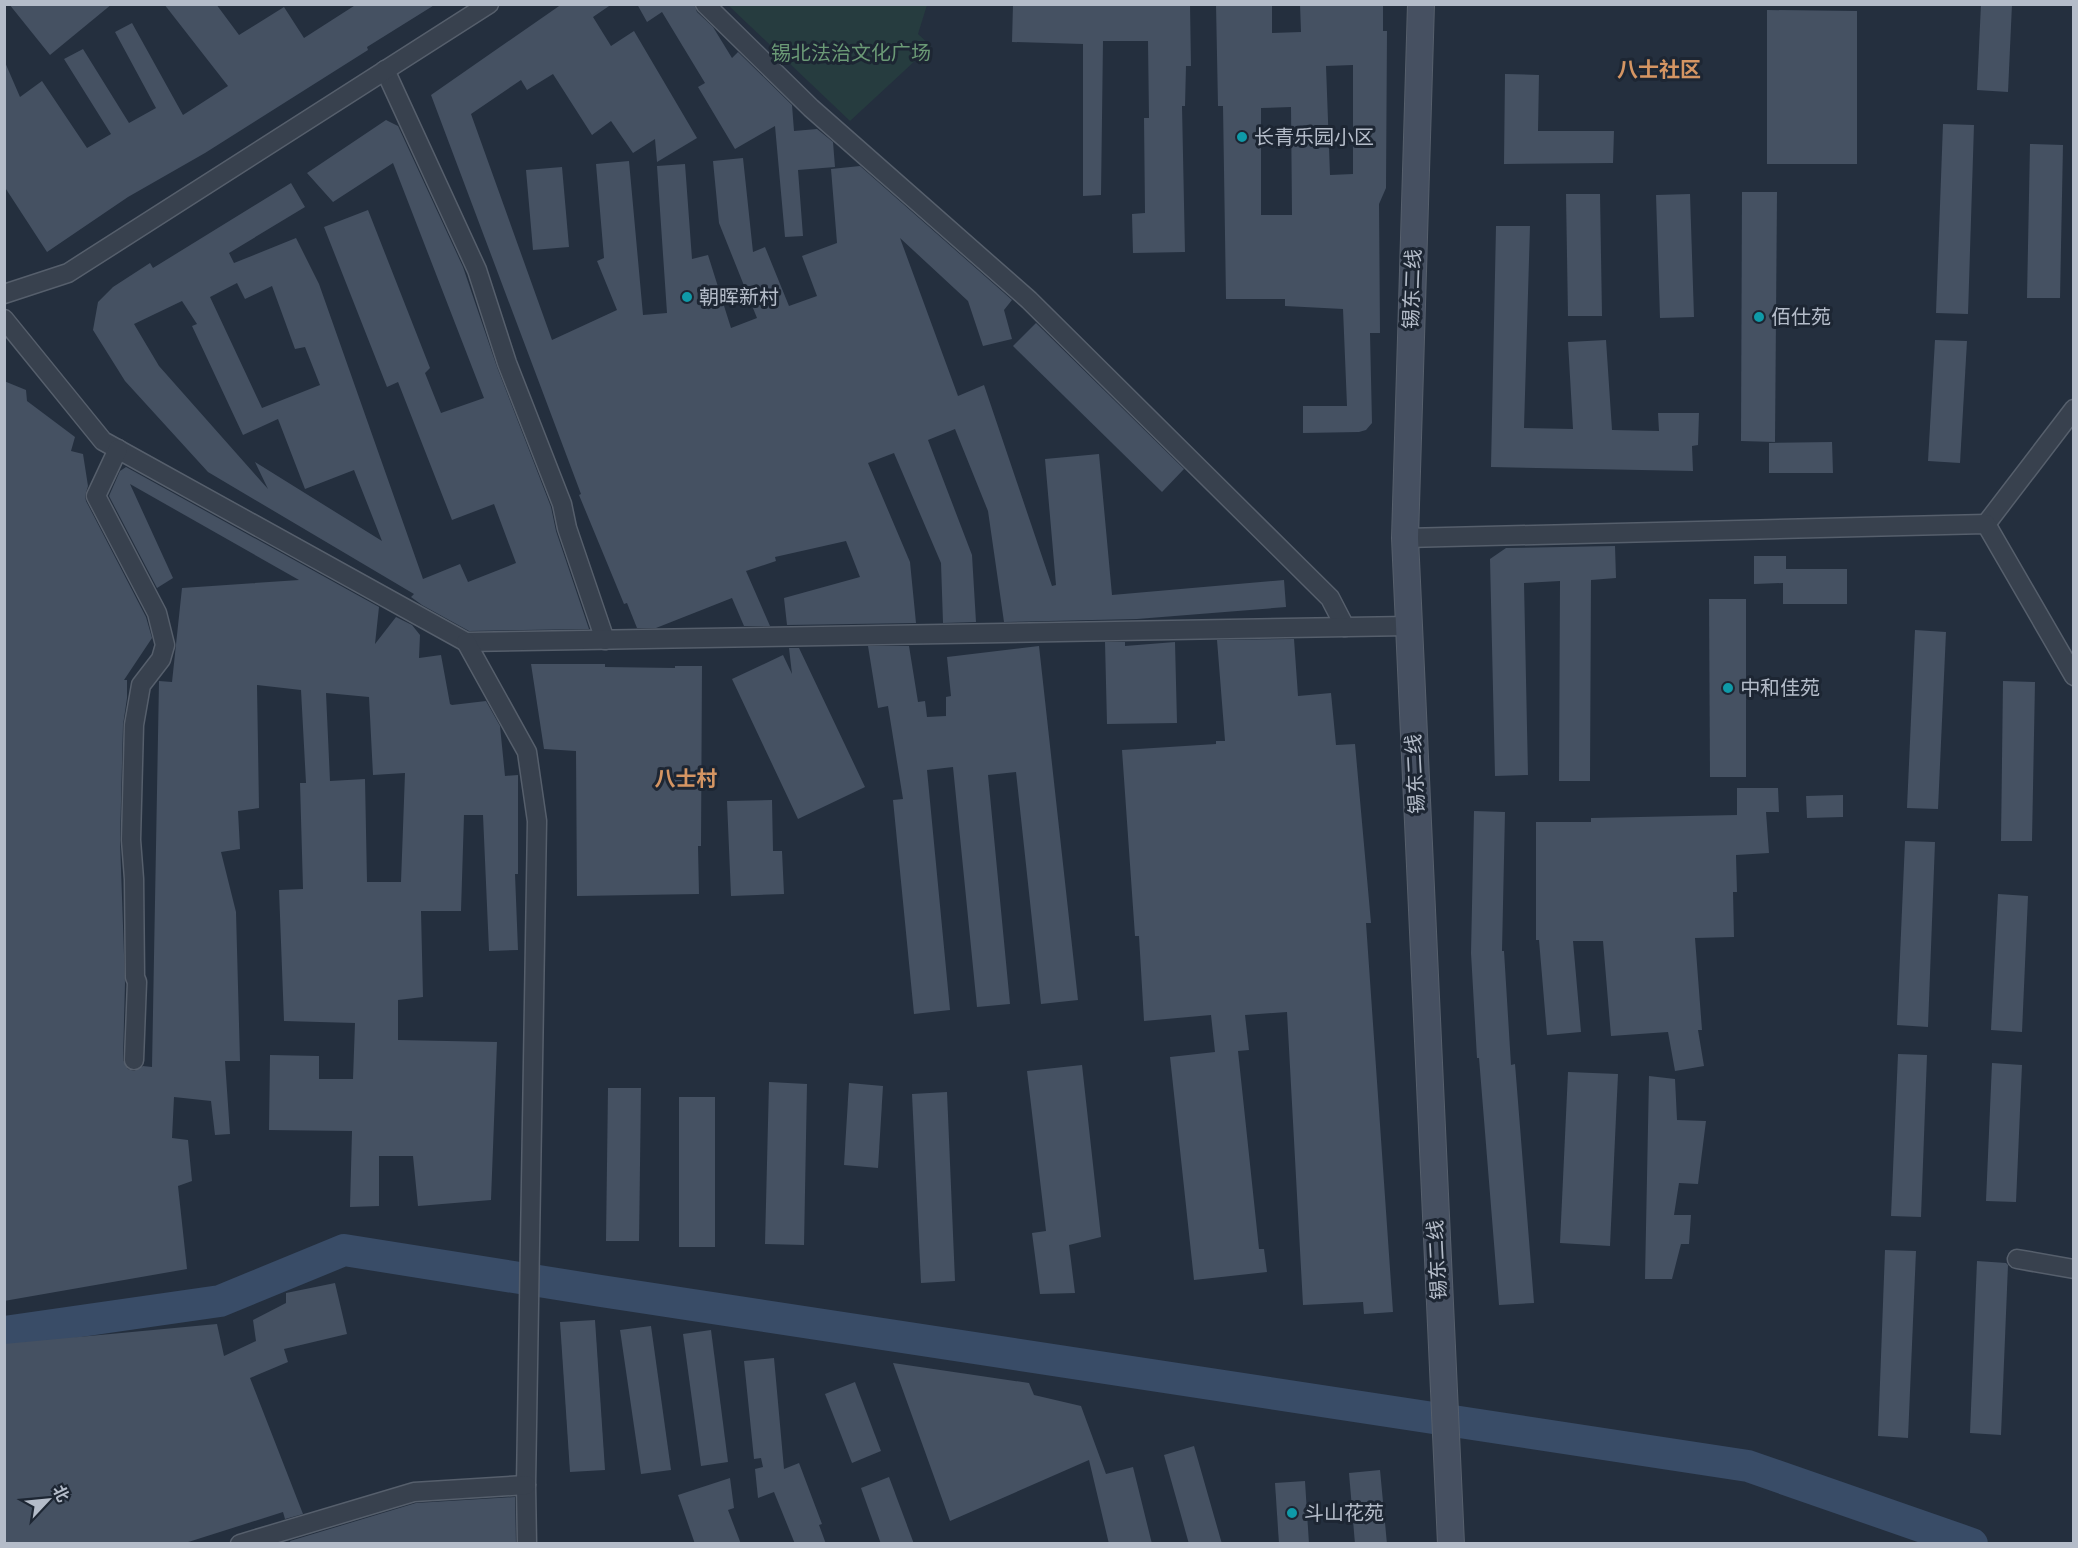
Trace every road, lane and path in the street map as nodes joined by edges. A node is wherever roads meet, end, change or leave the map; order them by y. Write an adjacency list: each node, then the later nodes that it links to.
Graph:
1 (489, 4): 4 (street)
2 (705, 4): 12 (street)
3 (1421, 4): 10 (main road, 锡东二线)
4 (386, 70): 5 (street); 13 (street)
5 (4, 294)
6 (4, 319): 8 (street)
7 (2073, 409): 9 (street)
8 (118, 449): 14 (street); 17 (street)
9 (1986, 524): 10 (street); 15 (street)
10 (1405, 538): 11 (main road, 锡东二线)
11 (1408, 626): 12 (street); 23 (main road, 锡东二线)
12 (1345, 627): 13 (street)
13 (605, 640): 14 (street)
14 (466, 642): 20 (street)
15 (2067, 653): 16 (street)
16 (2073, 676)
17 (134, 1060)
18 (2017, 1259): 19 (street)
19 (2073, 1269)
20 (526, 1485): 21 (street); 22 (street)
21 (240, 1544)
22 (526, 1544)
23 (1451, 1544)

